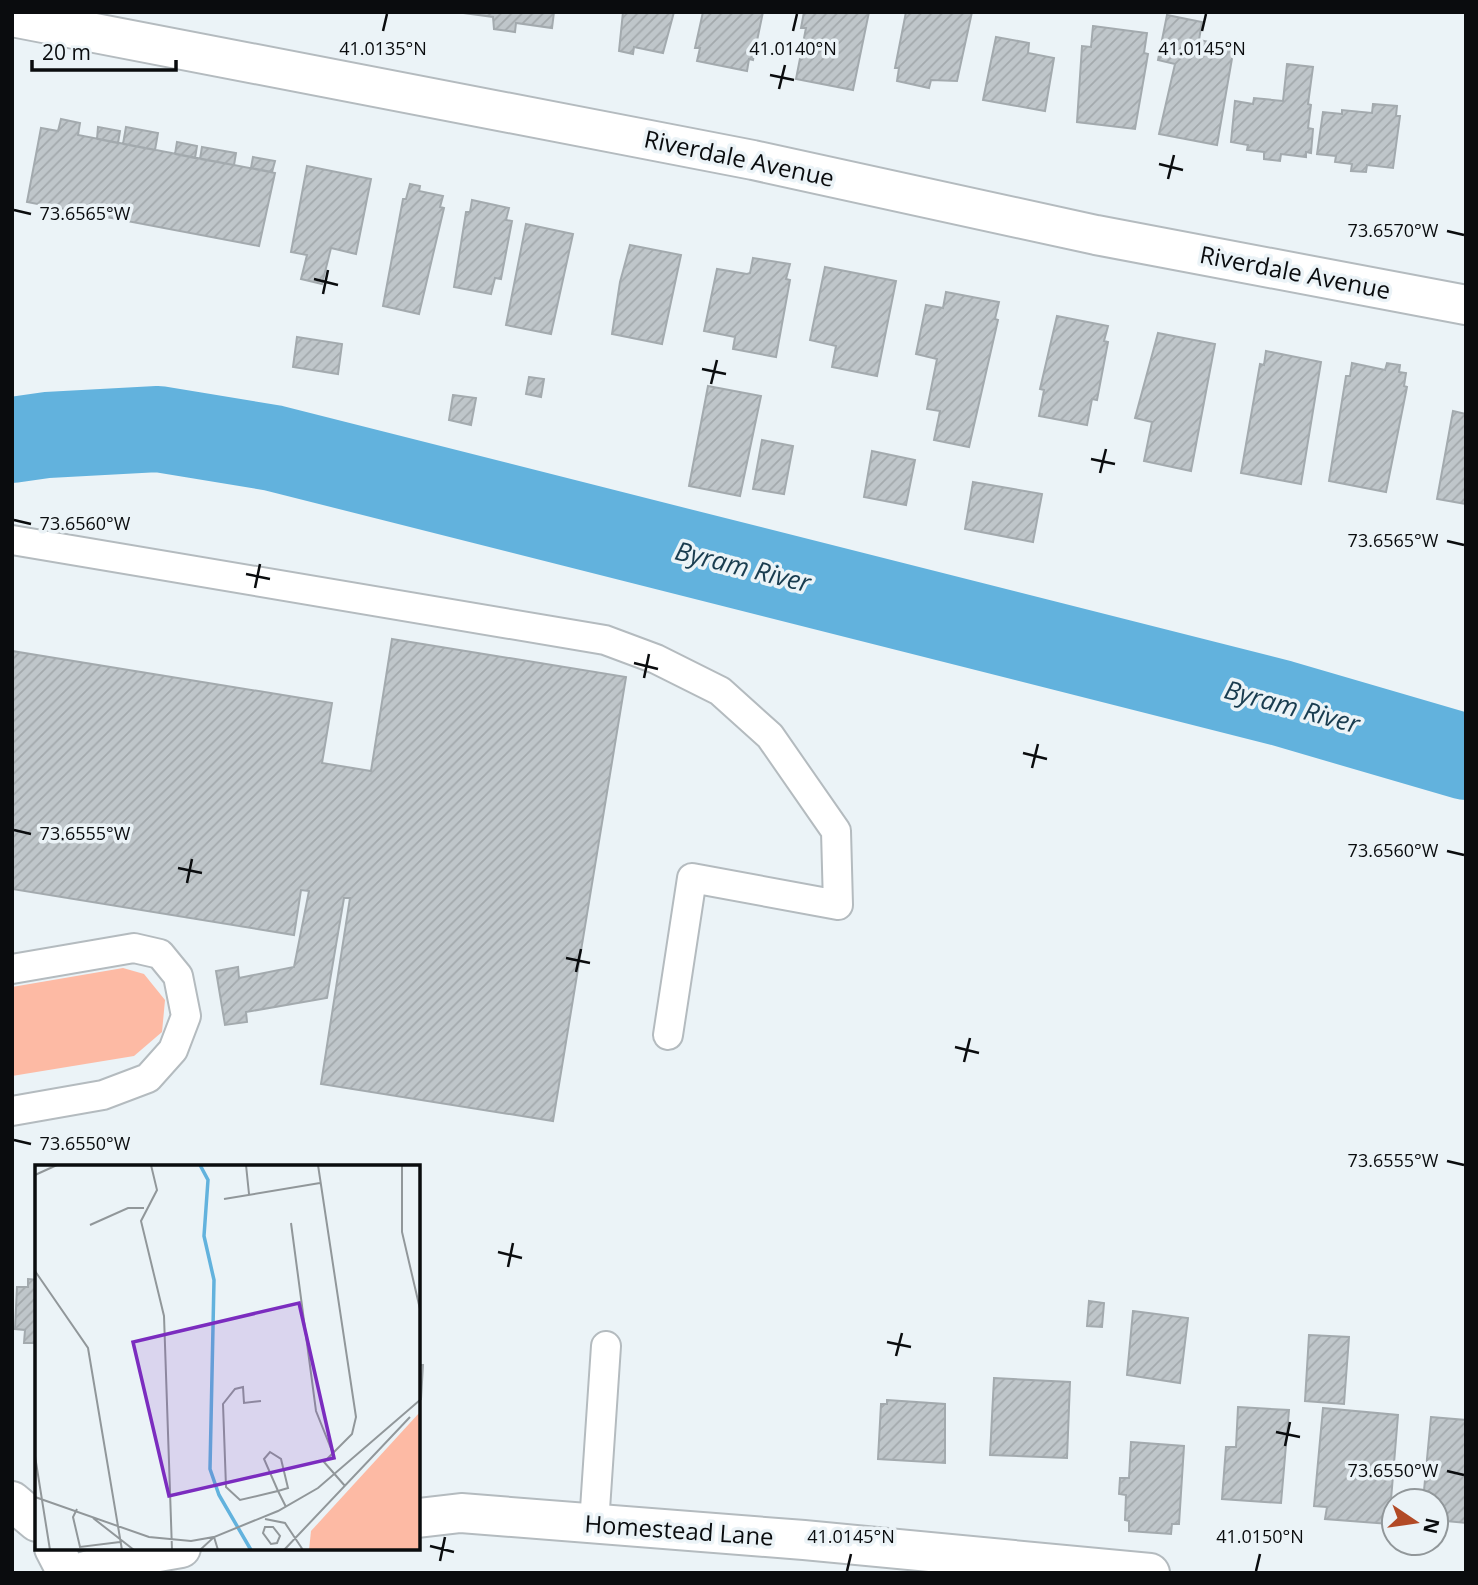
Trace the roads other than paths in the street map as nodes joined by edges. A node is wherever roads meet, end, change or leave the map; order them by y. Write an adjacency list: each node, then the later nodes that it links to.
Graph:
1 (12, 17): 2 (street, Riverdale Avenue)
2 (1466, 305)
3 (12, 540): 5 (lane)
4 (12, 969): 6 (lane)
5 (668, 1035)
6 (12, 1111)
7 (606, 1346): 11 (lane)
8 (12, 1501): 10 (street)
9 (420, 1518): 11 (street, Homestead Lane)
10 (35, 1520)
11 (594, 1524): 16 (street, Homestead Lane)
12 (55, 1550): 14 (street)
13 (170, 1550): 15 (street)
14 (67, 1573)
15 (79, 1573)
16 (1150, 1573)

